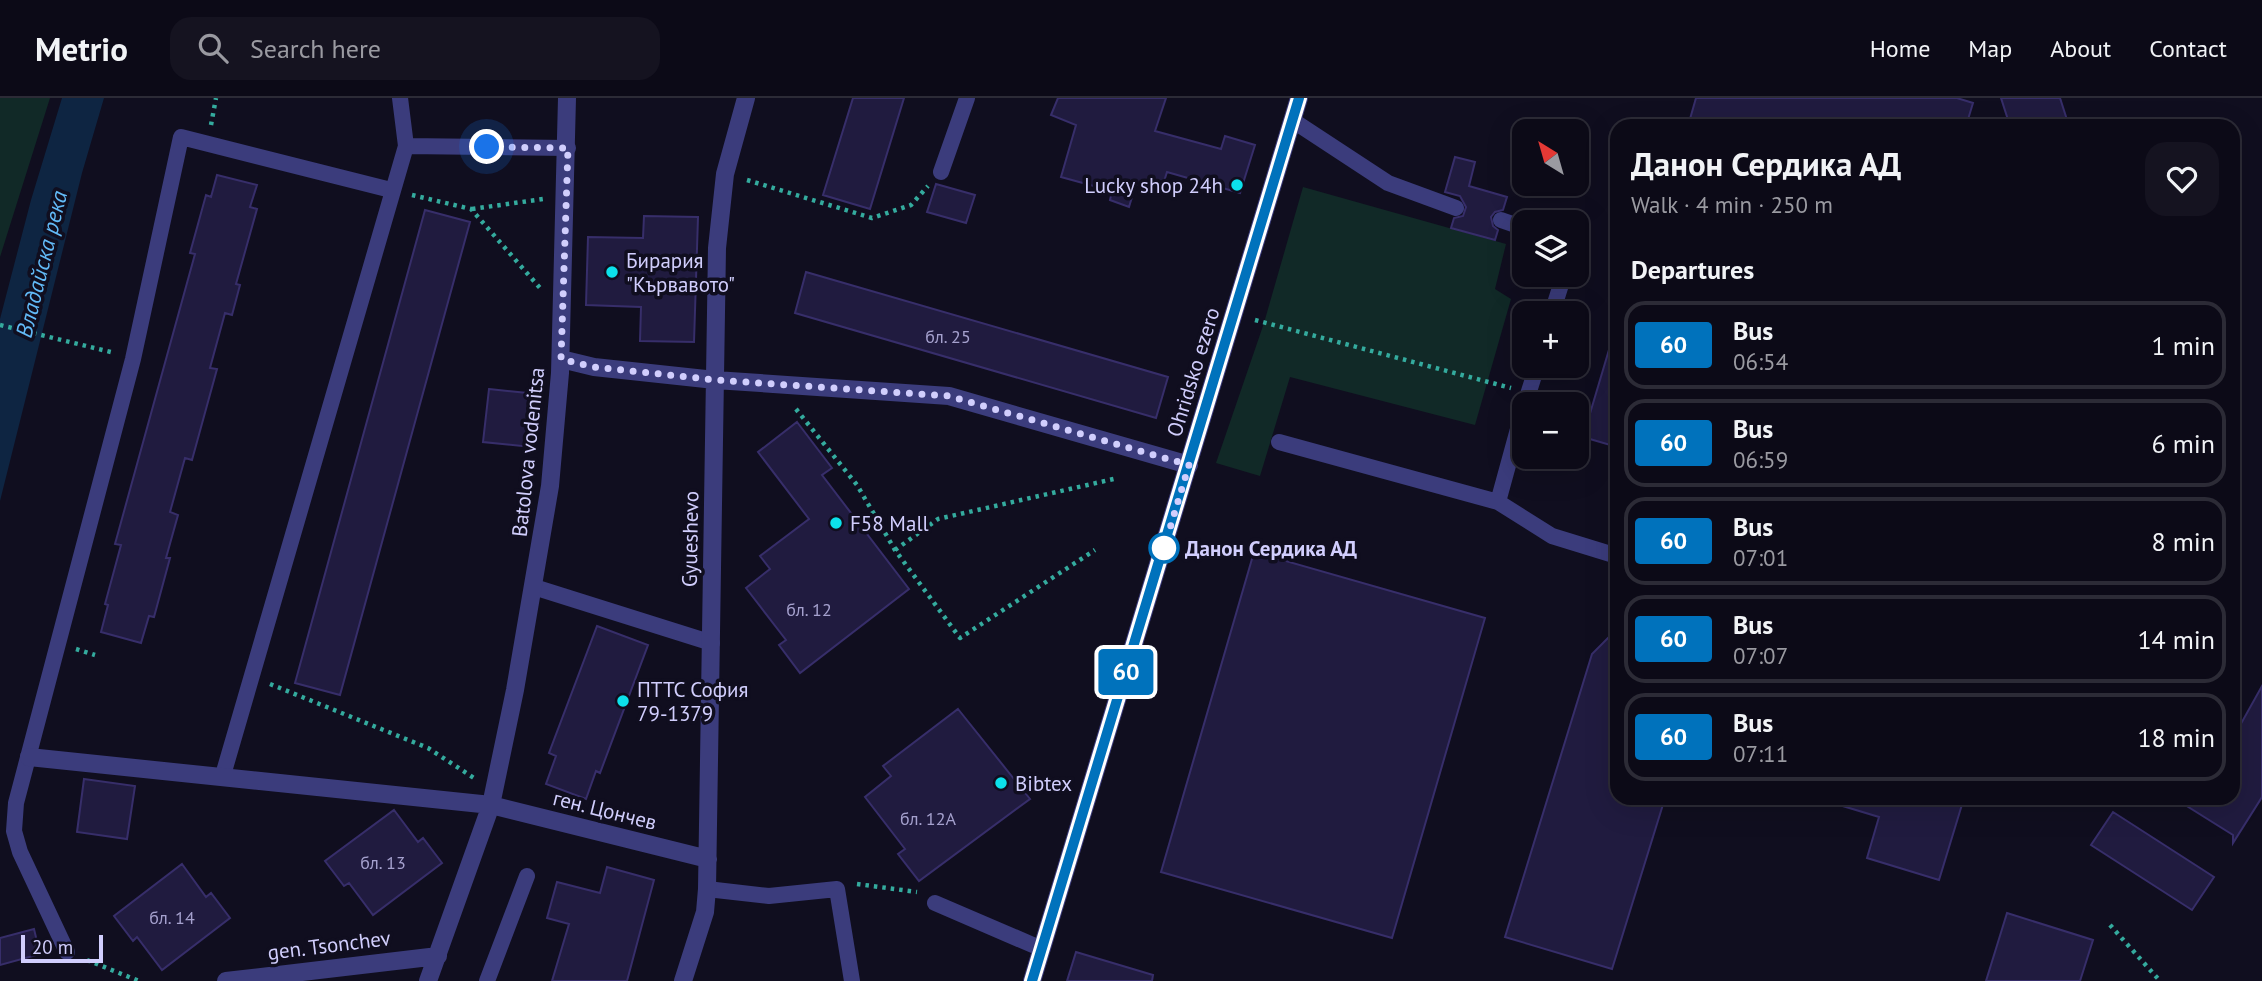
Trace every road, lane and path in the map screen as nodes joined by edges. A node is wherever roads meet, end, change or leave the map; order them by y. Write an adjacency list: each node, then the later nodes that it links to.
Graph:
1 (400, 98): 7 (lane)
2 (567, 98): 8 (street, Batolova vodenitsa)
3 (746, 98): 10 (street, Gyueshevo)
4 (967, 98): 9 (lane)
5 (1299, 98): 6 (street, Ohridsko ezero)
6 (1292, 120): 13 (lane); 18 (street, Ohridsko ezero)
7 (406, 146): 8 (lane); 11 (lane)
8 (568, 148): 12 (street, Batolova vodenitsa)
9 (940, 172): 10 (path)
10 (725, 174): 22 (street, Gyueshevo)
11 (391, 190): 14 (path); 20 (lane); 35 (lane)
12 (566, 196): 14 (path); 17 (street, Batolova vodenitsa)
13 (1456, 208)
14 (471, 209): 17 (path)
15 (1501, 220): 16 (lane)
16 (1512, 224)
17 (563, 314): 21 (street, Batolova vodenitsa)
18 (1234, 315): 24 (path); 27 (street, Ohridsko ezero)
19 (0, 325): 20 (path)
20 (133, 359): 36 (lane)
21 (561, 359): 22 (street); 33 (street, Batolova vodenitsa)
22 (716, 380): 23 (street); 34 (street, Gyueshevo)
23 (775, 384): 27 (street); 30 (path)
24 (1512, 398)
25 (1279, 442): 29 (lane)
26 (1512, 450): 29 (lane)
27 (1189, 465): 45 (street, Ohridsko ezero)
28 (1118, 478): 30 (path)
29 (1497, 502): 32 (lane)
30 (895, 550): 31 (path)
31 (1095, 550)
32 (1610, 554)
33 (534, 587): 34 (lane); 38 (street, Batolova vodenitsa)
34 (712, 643): 39 (street, Gyueshevo)
35 (252, 677): 37 (lane); 38 (path)
36 (29, 757): 37 (street, ген. Цончев); 46 (lane)
37 (223, 775): 38 (street, ген. Цончев)
38 (491, 805): 39 (street, ген. Цончев); 47 (street, Batolova vodenitsa)
39 (708, 859): 41 (street, Gyueshevo)
40 (527, 876): 51 (lane)
41 (707, 889): 42 (lane); 52 (street, Gyueshevo)
42 (837, 889): 43 (path); 53 (lane)
43 (935, 903): 45 (lane)
44 (2110, 925): 55 (path)
45 (1042, 949): 54 (street, Ohridsko ezero)
46 (67, 952): 48 (path)
47 (438, 956): 49 (street, gen. Tsonchev); 50 (street, Batolova vodenitsa)
48 (139, 981)
49 (226, 981)
50 (428, 981)
51 (487, 981)
52 (683, 981)
53 (852, 981)
54 (1032, 981)
55 (2160, 981)

